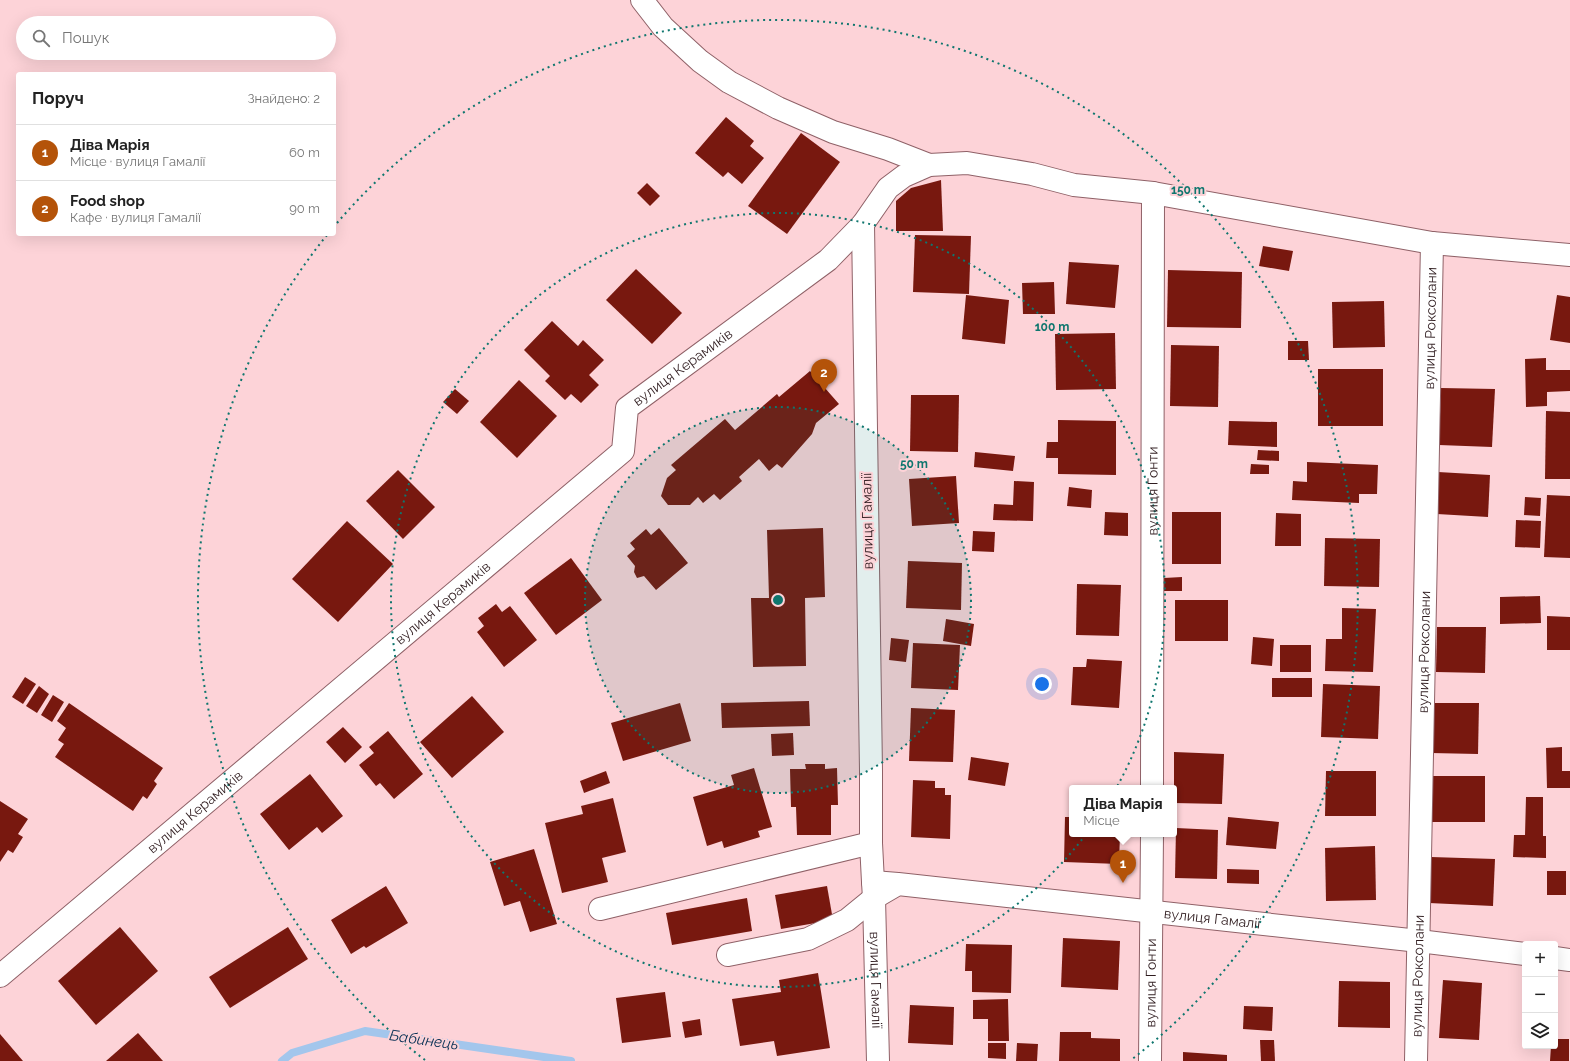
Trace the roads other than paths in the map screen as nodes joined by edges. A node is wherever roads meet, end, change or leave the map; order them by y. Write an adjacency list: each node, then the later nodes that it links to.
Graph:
1 (642, 0): 2 (street)
2 (929, 166): 3 (street); 4 (street)
3 (1153, 194): 5 (street); 7 (street, вулиця Гонти)
4 (863, 224): 9 (street, вулиця Гамалії); 18 (street, вулиця Керамиків)
5 (1432, 243): 6 (street); 13 (street, вулиця Роксолани)
6 (1570, 255)
7 (1152, 785)
8 (1152, 837): 12 (street, вулиця Гонти)
9 (871, 843): 10 (street, вулиця Гамалії); 11 (street)
10 (874, 890): 12 (street, вулиця Гамалії); 15 (street); 19 (street, вулиця Гамалії)
11 (600, 909)
12 (1152, 912): 13 (street, вулиця Гамалії); 20 (street, вулиця Гонти)
13 (1418, 941): 14 (street, вулиця Гамалії); 21 (street, вулиця Роксолани)
14 (1522, 954)
15 (728, 955)
16 (1558, 958): 17 (street)
17 (1570, 960)
18 (0, 976)
19 (878, 1061)
20 (1150, 1061)
21 (1416, 1061)

